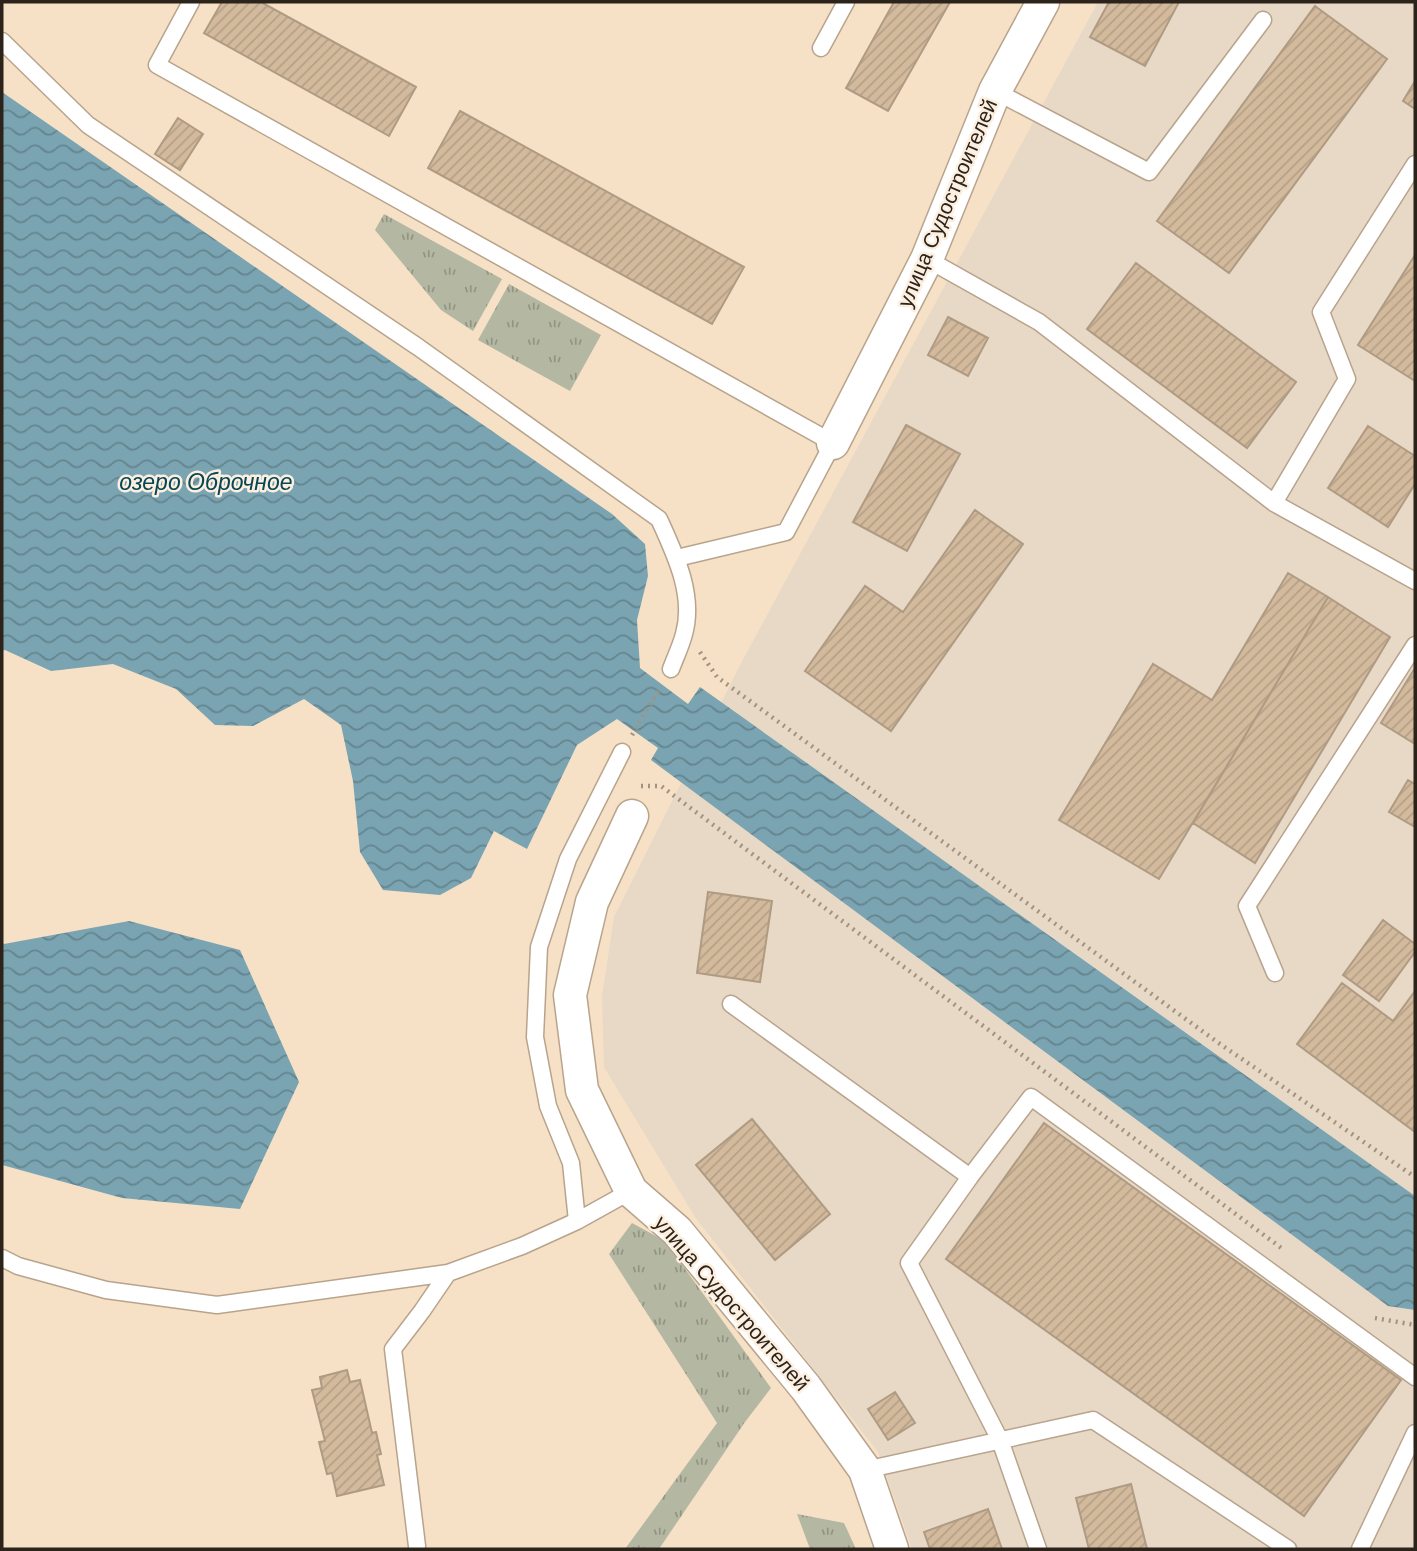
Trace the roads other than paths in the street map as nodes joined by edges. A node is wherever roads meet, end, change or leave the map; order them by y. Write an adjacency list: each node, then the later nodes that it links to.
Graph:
1 (191, 2): 10 (lane)
2 (846, 2): 6 (lane)
3 (1043, 2): 7 (street, улица Судостроителей)
4 (1263, 20): 7 (lane)
5 (2, 41): 12 (lane)
6 (821, 48)
7 (995, 92): 9 (street, улица Судостроителей)
8 (1415, 164): 11 (lane)
9 (927, 259): 10 (street, улица Судостроителей); 11 (lane)
10 (833, 443): 12 (lane)
11 (1274, 503): 13 (lane)
12 (677, 558): 15 (lane)
13 (1415, 581)
14 (1415, 645): 18 (lane)
15 (668, 675)
16 (625, 746): 22 (lane)
17 (634, 801): 21 (street, улица Судостроителей)
18 (1275, 972)
19 (731, 1004): 20 (lane)
20 (970, 1177): 25 (lane); 27 (lane)
21 (631, 1191): 22 (lane); 28 (street, улица Судостроителей)
22 (577, 1221): 24 (lane)
23 (2, 1258): 24 (lane)
24 (448, 1273): 29 (lane)
25 (1415, 1377)
26 (1415, 1433): 33 (lane)
27 (1000, 1440): 28 (lane); 31 (lane); 32 (lane)
28 (865, 1470): 30 (street, улица Судостроителей)
29 (417, 1546)
30 (892, 1549)
31 (1038, 1549)
32 (1288, 1549)
33 (1360, 1549)

